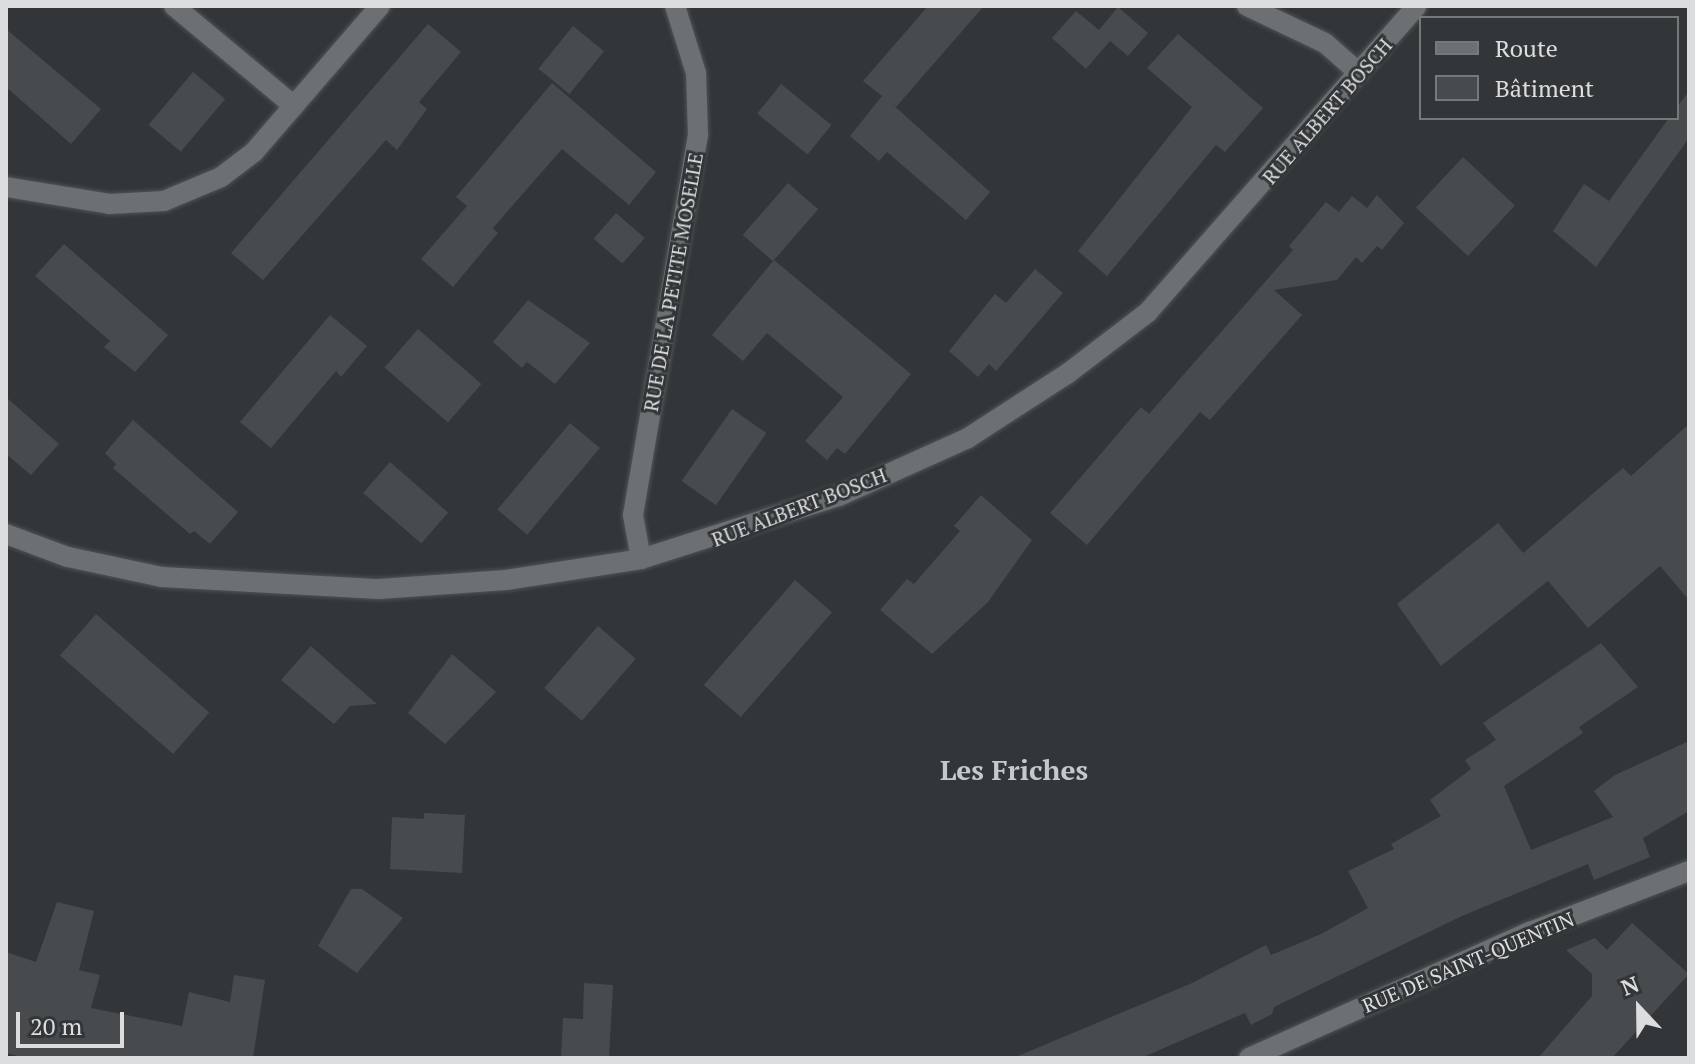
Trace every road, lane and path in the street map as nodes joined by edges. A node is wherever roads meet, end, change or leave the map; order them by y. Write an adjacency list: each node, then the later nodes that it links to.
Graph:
1 (174, 6): 7 (street)
2 (380, 6): 7 (street)
3 (675, 6): 10 (street, RUE DE LA PETITE MOSELLE)
4 (1247, 6): 6 (street)
5 (1417, 6): 6 (street, RUE ALBERT BOSCH)
6 (1359, 73): 10 (street, RUE ALBERT BOSCH)
7 (294, 106): 8 (street)
8 (6, 187)
9 (6, 534): 10 (street, RUE ALBERT BOSCH)
10 (641, 559)
11 (1689, 871): 12 (street, RUE DE SAINT-QUENTIN)
12 (1249, 1058)

